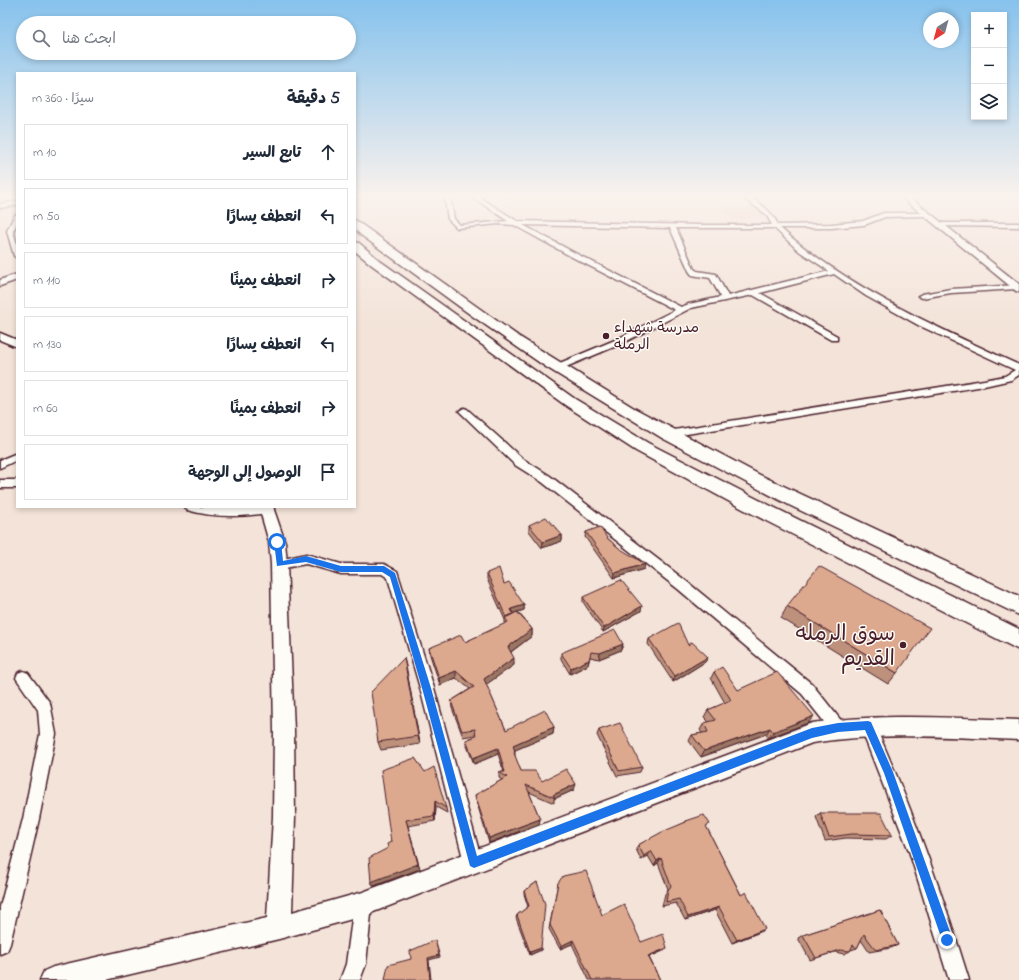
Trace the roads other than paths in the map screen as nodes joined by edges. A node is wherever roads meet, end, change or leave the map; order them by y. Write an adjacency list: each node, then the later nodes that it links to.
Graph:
1 (13, 241): 8 (street)
2 (375, 241): 22 (main road)
3 (549, 241): 18 (street)
4 (678, 241): 17 (street)
5 (789, 241): 10 (street)
6 (959, 241): 14 (street)
7 (356, 246): 35 (main road)
8 (16, 252)
9 (16, 272): 11 (street)
10 (834, 272): 15 (street); 23 (street)
11 (0, 276)
12 (16, 277): 13 (street)
13 (0, 283)
14 (1018, 288): 16 (street)
15 (754, 293): 17 (street); 20 (street)
16 (922, 296)
17 (725, 298): 18 (street)
18 (680, 310): 22 (street)
19 (2, 336): 21 (street)
20 (834, 338)
21 (16, 343)
22 (558, 367): 26 (main road)
23 (1019, 368)
24 (1019, 371): 26 (street)
25 (464, 411): 38 (street)
26 (668, 434): 34 (main road)
27 (16, 456): 28 (street)
28 (0, 464)
29 (0, 484): 30 (street)
30 (16, 484)
31 (197, 508): 32 (street)
32 (267, 508): 33 (street)
33 (279, 564): 40 (street); 42 (street)
34 (1019, 606)
35 (1019, 640)
36 (23, 678): 43 (street)
37 (868, 726): 38 (street); 39 (street); 46 (street)
38 (838, 728): 40 (street)
39 (1019, 730)
40 (474, 862): 41 (street)
41 (362, 904): 42 (street); 45 (street)
42 (279, 927): 44 (street)
43 (0, 944)
44 (53, 980)
45 (350, 980)
46 (959, 980)

